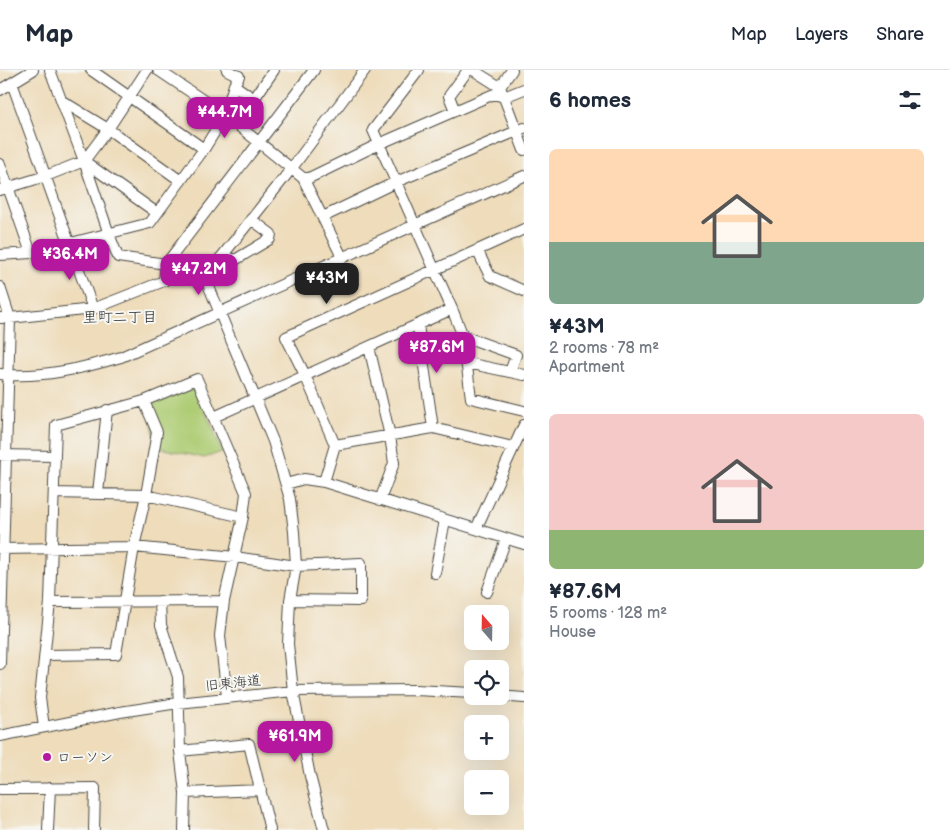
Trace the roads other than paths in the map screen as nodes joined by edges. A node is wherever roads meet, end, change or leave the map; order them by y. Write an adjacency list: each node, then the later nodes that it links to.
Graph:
1 (33, 70): 14 (street)
2 (50, 70): 20 (street)
3 (91, 70): 19 (street)
4 (147, 70): 19 (street)
5 (158, 70): 22 (street)
6 (229, 70): 15 (street)
7 (274, 70): 15 (street)
8 (314, 70): 25 (street)
9 (366, 70): 31 (street)
10 (419, 70): 26 (street)
11 (468, 70): 21 (street)
12 (473, 70): 18 (street)
13 (512, 70): 18 (street)
14 (12, 83): 17 (street); 32 (street)
15 (234, 85): 22 (street)
16 (524, 89): 18 (street)
17 (0, 90)
18 (502, 92): 21 (street); 24 (street)
19 (130, 96): 23 (street); 27 (street)
20 (62, 101): 23 (street); 29 (street)
21 (455, 111): 26 (street)
22 (225, 115): 25 (street); 27 (street)
23 (108, 129): 29 (street); 35 (street)
24 (520, 130): 28 (street); 36 (street)
25 (260, 142): 31 (street); 50 (street)
26 (379, 144): 34 (street); 36 (street)
27 (204, 149): 35 (street)
28 (524, 150)
29 (84, 161): 32 (street); 38 (street); 43 (street)
30 (0, 164): 37 (street)
31 (292, 168): 34 (street); 40 (street)
32 (46, 176): 37 (street); 44 (street)
33 (524, 176): 41 (street)
34 (303, 178): 39 (street)
35 (181, 181): 38 (street)
36 (396, 182): 39 (street); 41 (street)
37 (4, 189): 46 (street)
38 (157, 213): 43 (street)
39 (323, 217): 49 (street)
40 (251, 219): 48 (street); 48 (street)
41 (415, 224): 49 (street); 51 (street)
42 (524, 229): 45 (street)
43 (109, 234): 44 (street); 50 (street)
44 (70, 244): 46 (street); 56 (street)
45 (477, 250): 51 (street); 54 (street)
46 (31, 253): 47 (street)
47 (0, 255)
48 (223, 255): 52 (street)
49 (342, 257): 57 (street)
50 (166, 264): 52 (street); 56 (street)
51 (435, 270): 55 (street); 65 (street)
52 (207, 273): 57 (street)
53 (0, 286): 58 (street)
54 (524, 291)
55 (452, 308): 59 (street); 60 (street)
56 (93, 310): 58 (street)
57 (219, 313): 64 (street); 67 (street)
58 (5, 318): 64 (street)
59 (418, 325): 61 (street); 73 (street)
60 (463, 336): 62 (street); 63 (street)
61 (369, 347): 65 (street); 74 (street)
62 (466, 364): 63 (street); 70 (street)
63 (510, 372): 66 (street)
64 (4, 375): 77 (street)
65 (305, 375): 67 (street); 75 (street)
66 (524, 376)
67 (255, 398): 71 (street); 80 (street)
68 (144, 401): 69 (street); 71 (street); 83 (street)
69 (107, 410): 78 (street); 82 (street)
70 (524, 411)
71 (214, 417): 85 (street)
72 (524, 425): 76 (street)
73 (432, 428): 74 (street); 76 (street)
74 (390, 436): 75 (street); 84 (street)
75 (335, 446): 79 (street)
76 (514, 447): 87 (street)
77 (3, 455): 78 (street); 91 (street)
78 (54, 456): 81 (street)
79 (324, 482): 80 (street); 84 (street)
80 (286, 484): 94 (street)
81 (54, 493): 82 (street); 92 (street)
82 (98, 493): 83 (street)
83 (146, 495): 85 (street); 90 (street)
84 (380, 500): 86 (street)
85 (243, 517): 93 (street)
86 (445, 520): 87 (street); 95 (street)
87 (476, 529): 88 (street)
88 (506, 538): 89 (street); 96 (street)
89 (524, 544)
90 (134, 547): 92 (street); 93 (street); 101 (street)
91 (1, 549): 92 (street); 103 (street)
92 (52, 549): 100 (street)
93 (235, 557): 94 (street); 99 (street)
94 (296, 566): 97 (street); 97 (street)
95 (435, 573)
96 (487, 592)
97 (290, 600): 104 (street)
98 (160, 601): 99 (street); 101 (street); 109 (street)
99 (224, 601): 106 (street)
100 (50, 602): 101 (street); 102 (street)
101 (126, 602): 102 (street)
102 (45, 655): 110 (street)
103 (0, 664)
104 (293, 690): 105 (street, 旧東海道); 106 (street, 旧東海道); 121 (street)
105 (464, 693)
106 (227, 697): 109 (street, 旧東海道)
107 (509, 697): 108 (street)
108 (524, 698)
109 (178, 703): 110 (street, 旧東海道); 112 (street)
110 (44, 727): 111 (street, 旧東海道)
111 (0, 736)
112 (180, 751): 115 (street); 116 (street)
113 (50, 788): 114 (street); 117 (street); 118 (street)
114 (0, 789)
115 (261, 790): 116 (street); 120 (street)
116 (185, 794): 119 (street)
117 (48, 830)
118 (94, 830)
119 (184, 830)
120 (270, 830)
121 (324, 830)

